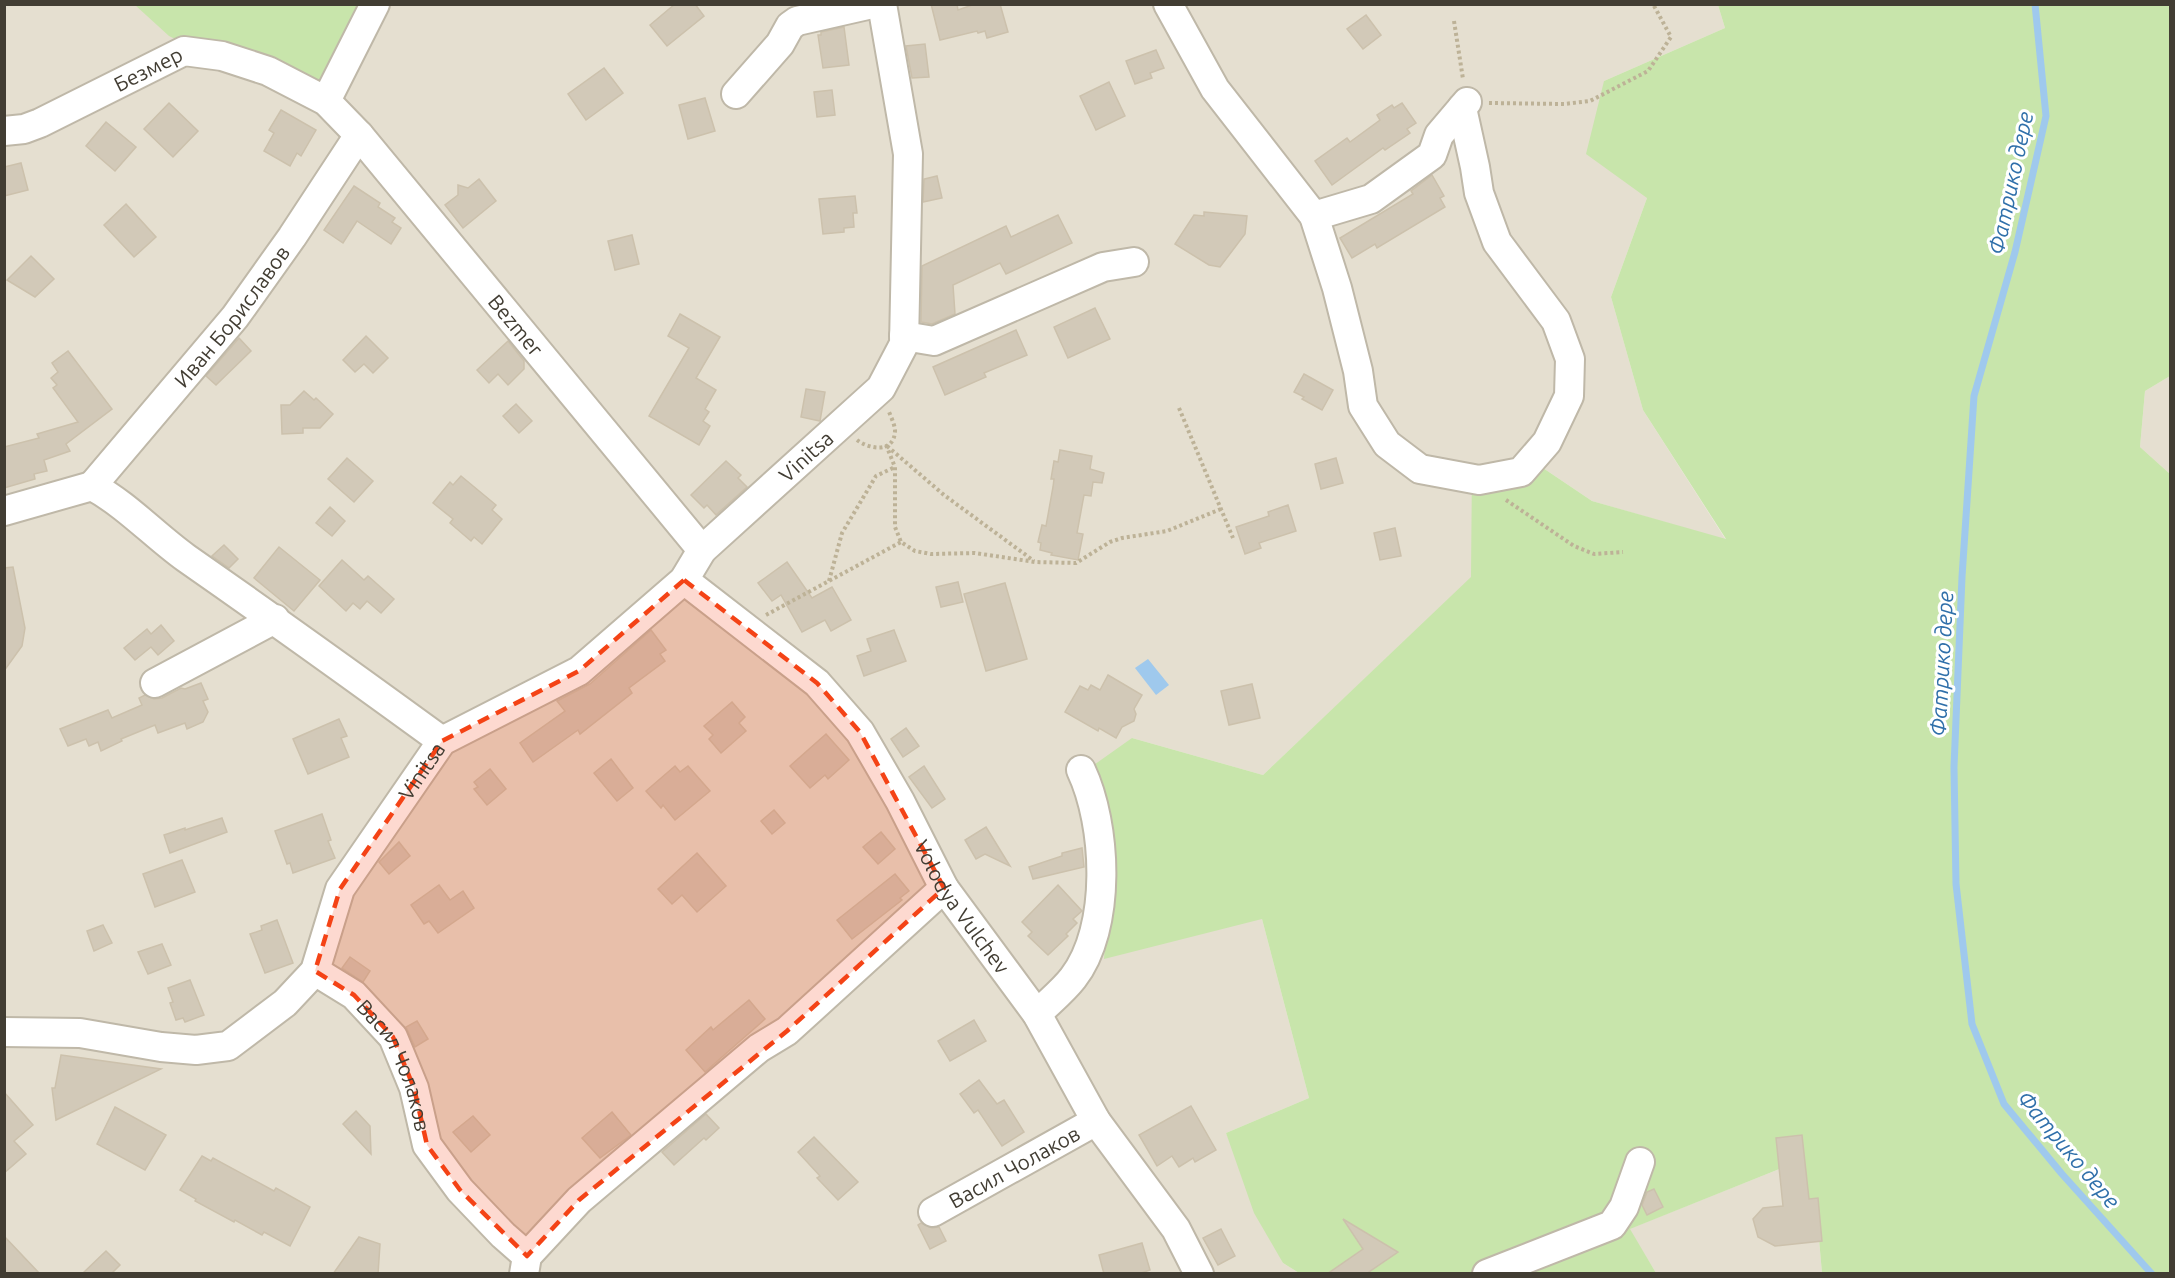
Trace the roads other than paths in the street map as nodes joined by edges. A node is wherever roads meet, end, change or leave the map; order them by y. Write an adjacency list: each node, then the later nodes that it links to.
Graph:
1 (375, 4): 6 (street)
2 (872, 4): 5 (street)
3 (882, 4): 11 (street)
4 (1168, 4): 9 (street)
5 (736, 94)
6 (326, 101): 7 (street, Безмер); 8 (street, Bezmer)
7 (4, 131)
8 (359, 135): 12 (street, Иван Бориславов); 14 (street, Bezmer)
9 (1314, 216): 9 (street)
10 (1134, 262): 11 (street)
11 (904, 336): 14 (street, Vinitsa)
12 (92, 486): 13 (street); 16 (street)
13 (4, 511)
14 (702, 550): 15 (street, Vinitsa)
15 (684, 580): 18 (street, Vinitsa); 20 (street, Volodya Vulchev)
16 (275, 619): 17 (street); 18 (street)
17 (155, 683)
18 (442, 741): 21 (street, Vinitsa)
19 (1081, 770): 22 (street)
20 (944, 888): 22 (street, Volodya Vulchev); 27 (street)
21 (315, 971): 23 (street, Vinitsa); 27 (street, Васил Чолаков)
22 (1037, 1014): 24 (street, Volodya Vulchev)
23 (4, 1032)
24 (1096, 1121): 26 (street, Васил Чолаков); 28 (street, Volodya Vulchev)
25 (1640, 1162): 29 (street)
26 (933, 1212)
27 (525, 1265)
28 (1199, 1274)
29 (1488, 1274)

